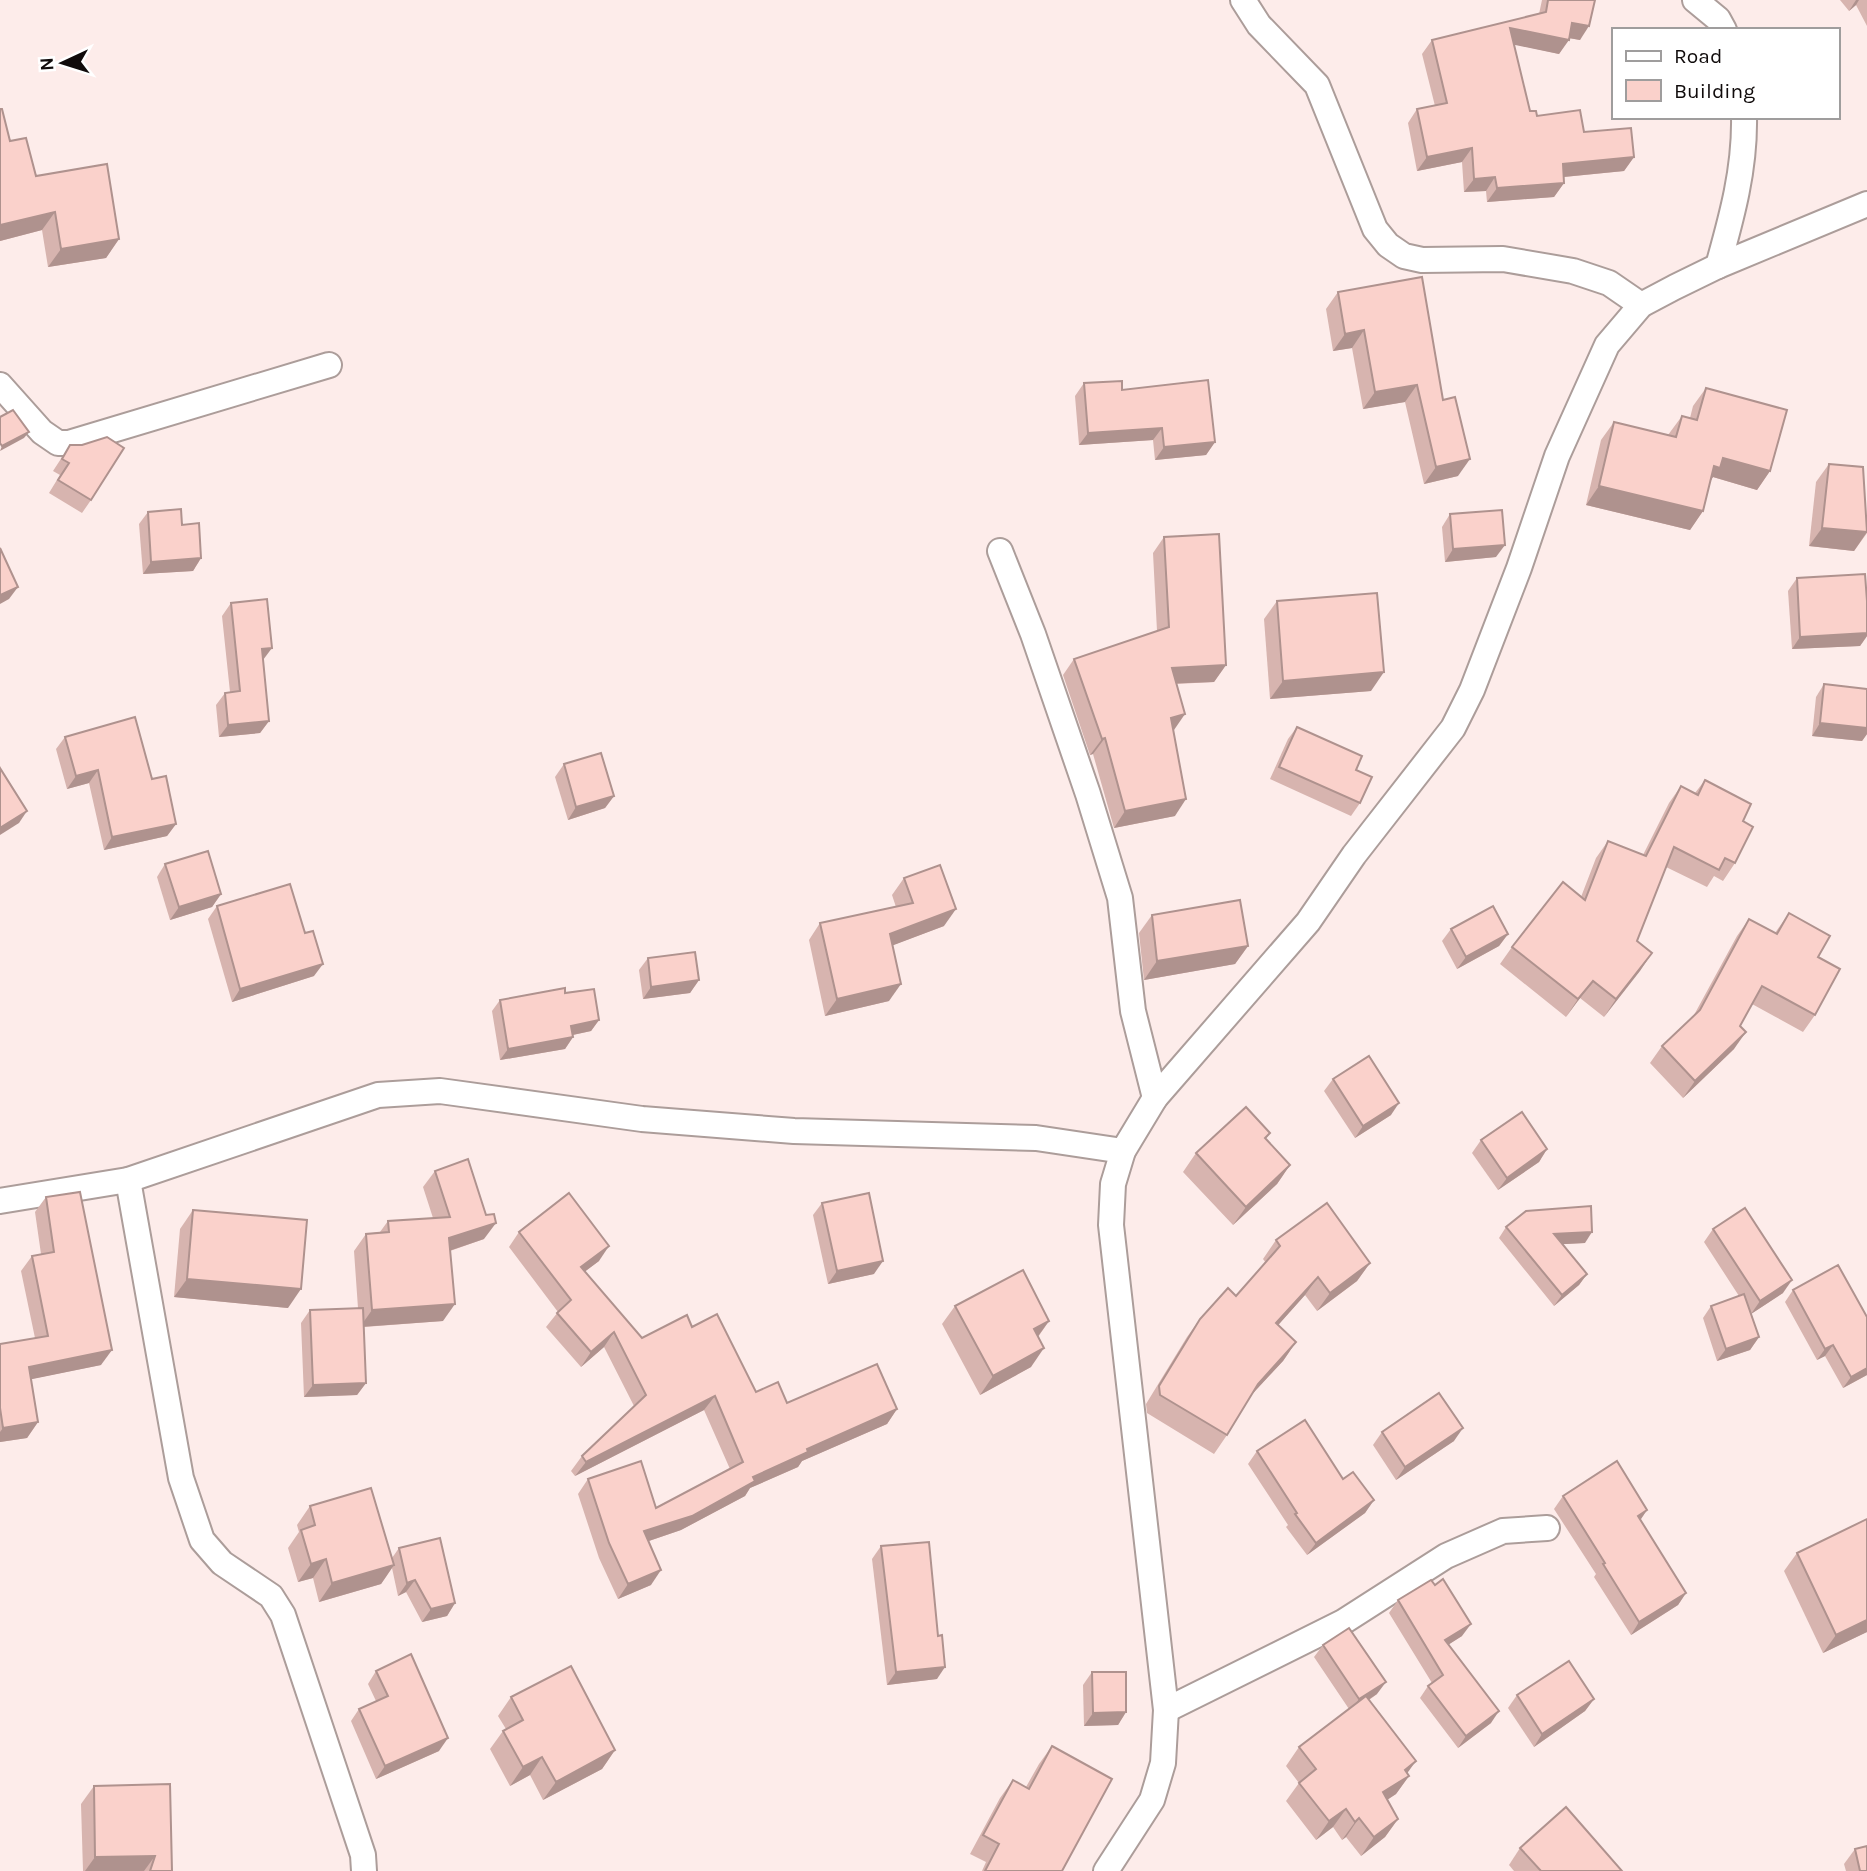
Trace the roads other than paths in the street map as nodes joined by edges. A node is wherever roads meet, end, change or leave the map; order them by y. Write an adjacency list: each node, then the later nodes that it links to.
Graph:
1 (1243, 0): 7 (street)
2 (1695, 0): 3 (street)
3 (1723, 28)
4 (1744, 119): 6 (street)
5 (1867, 204): 6 (street)
6 (1718, 266): 7 (street)
7 (1641, 305): 12 (street)
8 (329, 365): 10 (street)
9 (0, 385): 10 (street)
10 (9, 409)
11 (1000, 551): 12 (street)
12 (1156, 1098): 13 (street)
13 (1123, 1151): 14 (street); 17 (street)
14 (128, 1180): 15 (street); 18 (street)
15 (0, 1201)
16 (1547, 1528): 17 (street)
17 (1166, 1710): 19 (street)
18 (364, 1871)
19 (1106, 1871)

